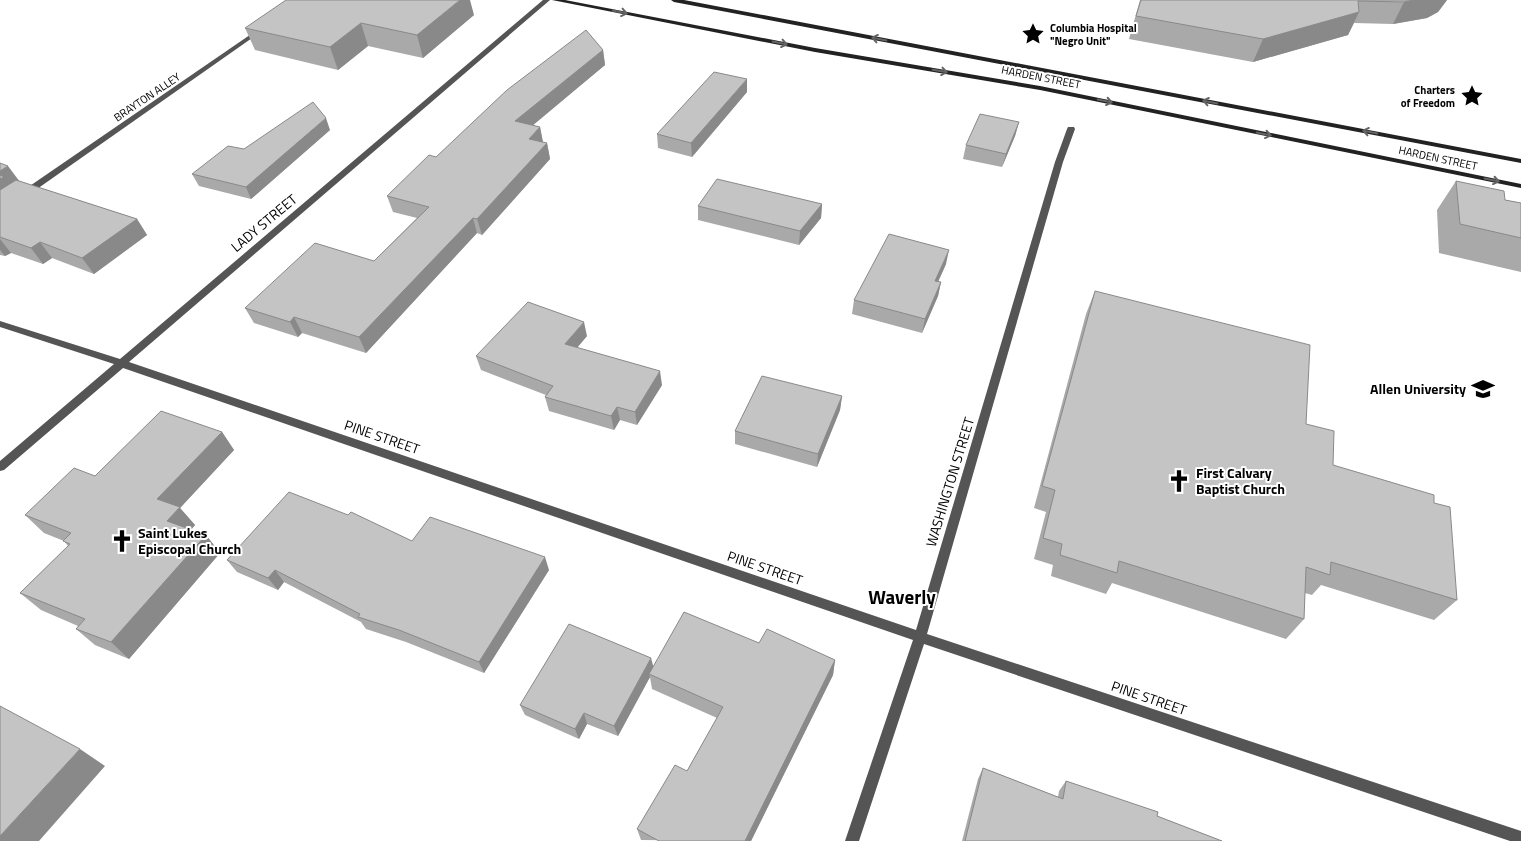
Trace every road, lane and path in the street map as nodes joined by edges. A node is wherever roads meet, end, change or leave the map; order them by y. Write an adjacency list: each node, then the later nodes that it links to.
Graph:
1 (547, 0): 10 (street, LADY STREET)
2 (555, 0): 7 (main road, HARDEN STREET, one-way to 7)
3 (674, 0): 6 (main road, HARDEN STREET, one-way to 3)
4 (269, 24): 8 (street, BRAYTON ALLEY)
5 (1071, 129): 12 (street, WASHINGTON STREET)
6 (1521, 161)
7 (1521, 186)
8 (16, 199)
9 (0, 324): 10 (street, PINE STREET)
10 (120, 363): 11 (street, LADY STREET); 12 (street, PINE STREET)
11 (0, 467)
12 (920, 637): 13 (street, PINE STREET); 14 (street, WASHINGTON STREET)
13 (1521, 838)
14 (852, 841)

